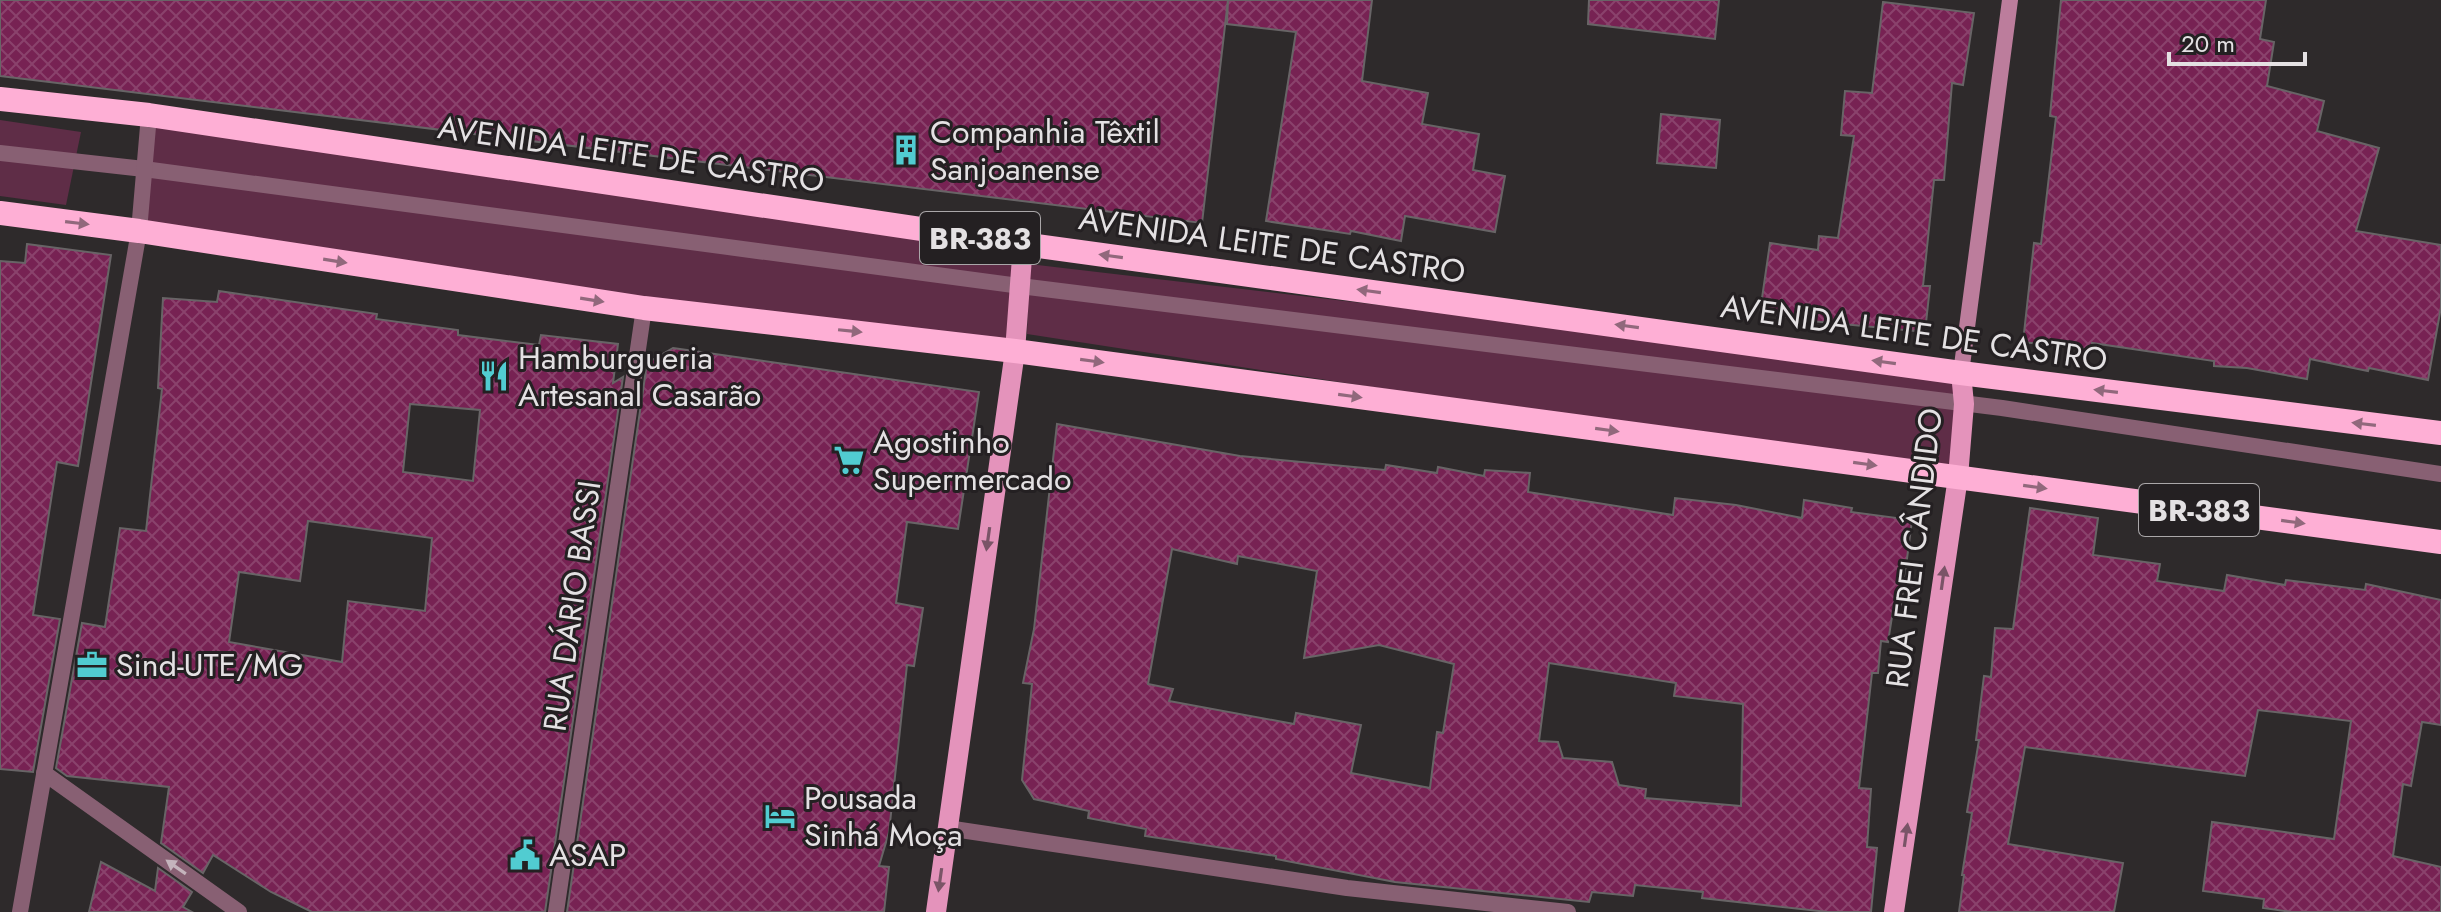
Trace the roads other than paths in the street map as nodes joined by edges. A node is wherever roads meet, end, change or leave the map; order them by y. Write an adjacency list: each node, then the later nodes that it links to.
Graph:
1 (2010, 0): 12 (street, RUA FREI CÂNDIDO)
2 (0, 99): 3 (highway, AVENIDA LEITE DE CASTRO / BR-383)
3 (149, 115): 5 (street); 8 (highway, AVENIDA LEITE DE CASTRO / BR-383)
4 (0, 153): 5 (street)
5 (144, 169): 7 (street); 9 (street)
6 (0, 213): 7 (highway, BR-383, one-way to 7)
7 (139, 231): 10 (highway, BR-383, one-way to 10); 18 (street)
8 (1023, 244): 9 (main road); 12 (highway, AVENIDA LEITE DE CASTRO / BR-383, one-way to 8)
9 (1020, 286): 11 (main road); 13 (street)
10 (644, 308): 11 (highway, BR-383, one-way to 11); 22 (street, RUA DÁRIO BASSI)
11 (1015, 351): 16 (highway, BR-383, one-way to 16); 19 (main road, one-way to 19)
12 (1961, 373): 13 (main road, RUA FREI CÂNDIDO); 14 (highway, AVENIDA LEITE DE CASTRO / BR-383, one-way to 12)
13 (1964, 404): 15 (street); 16 (main road, RUA FREI CÂNDIDO)
14 (2441, 433)
15 (2441, 474)
16 (1958, 477): 17 (highway, BR-383, one-way to 17); 25 (main road, RUA FREI CÂNDIDO, one-way to 16)
17 (2441, 542)
18 (44, 773): 20 (street); 21 (street, one-way to 18)
19 (947, 828): 23 (main road, one-way to 23); 24 (street)
20 (20, 912)
21 (239, 912)
22 (556, 912)
23 (936, 912)
24 (1568, 912)
25 (1894, 912)

